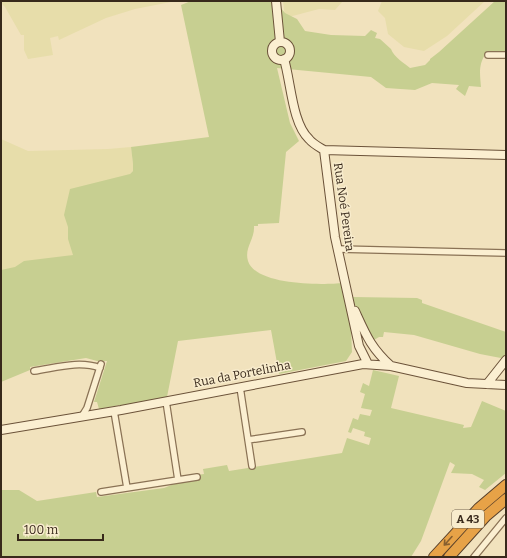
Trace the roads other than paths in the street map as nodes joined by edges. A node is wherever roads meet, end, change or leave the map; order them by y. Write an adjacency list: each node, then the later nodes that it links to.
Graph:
1 (276, 1): 2 (street, Rua Noé Pereira)
2 (280, 42): 5 (street, Rua Noé Pereira); 5 (street, Rua Noé Pereira)
3 (488, 55): 4 (street)
4 (506, 55)
5 (284, 59): 6 (street, Rua Noé Pereira)
6 (324, 150): 7 (street); 8 (street, Rua Noé Pereira)
7 (506, 155)
8 (338, 250): 9 (street); 10 (street, Rua Noé Pereira)
9 (506, 253)
10 (348, 297): 11 (street, Rua Noé Pereira); 12 (street, Rua Noé Pereira)
11 (371, 344): 14 (street); 16 (street, Rua Noé Pereira)
12 (359, 346): 14 (street, Rua Noé Pereira); 15 (street)
13 (506, 360): 18 (street)
14 (368, 364): 15 (street, Rua da Portelinha); 16 (street, Rua da Portelinha)
15 (349, 366): 20 (street, Rua da Portelinha)
16 (391, 366): 18 (street, Rua da Portelinha)
17 (34, 371): 23 (street)
18 (487, 384): 19 (street, Rua da Portelinha)
19 (506, 385)
20 (240, 387): 21 (street, Rua da Portelinha); 26 (street)
21 (166, 401): 22 (street, Rua da Portelinha); 29 (street)
22 (114, 411): 23 (street, Rua da Portelinha); 31 (street)
23 (82, 416): 24 (street, Rua da Portelinha)
24 (1, 430)
25 (302, 432): 26 (street)
26 (248, 440): 27 (street)
27 (252, 466)
28 (197, 477): 29 (street)
29 (178, 480): 31 (street)
30 (506, 485): 35 (highway, A 43, one-way to 35)
31 (127, 488): 32 (street)
32 (102, 492)
33 (506, 499): 36 (highway, A 43)
34 (506, 518): 37 (street)
35 (434, 557)
36 (449, 557)
37 (474, 557)

